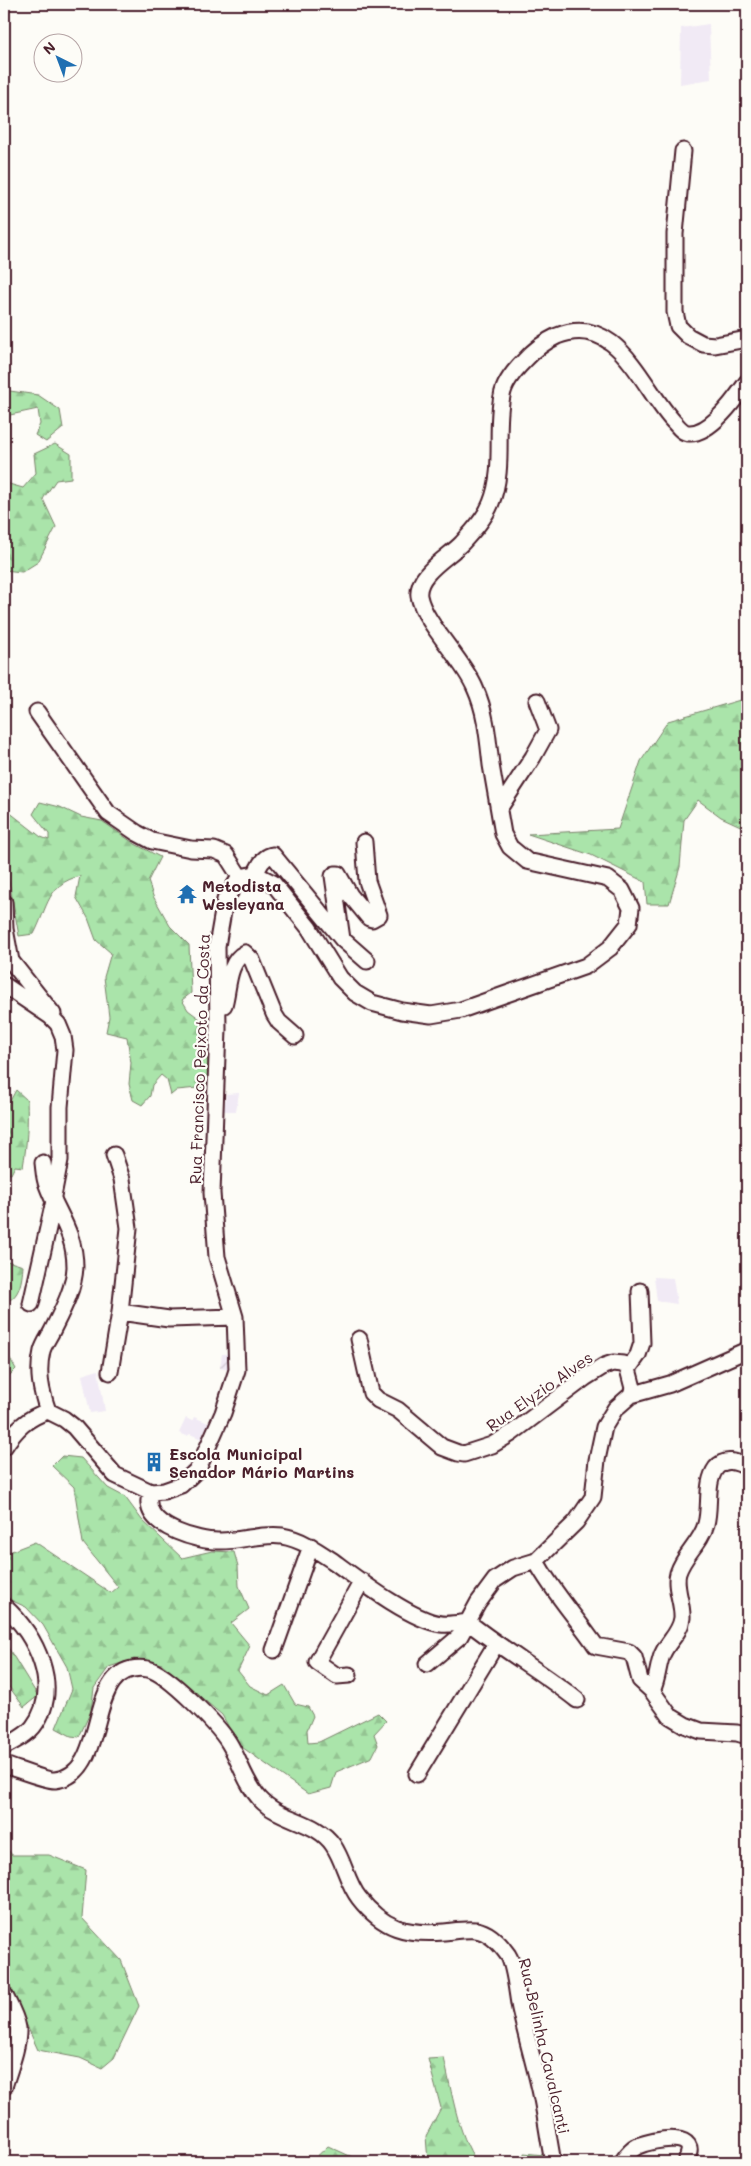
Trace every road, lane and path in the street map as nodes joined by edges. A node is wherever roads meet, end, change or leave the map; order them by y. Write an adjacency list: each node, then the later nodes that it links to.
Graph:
1 (683, 151): 2 (street)
2 (747, 339)
3 (747, 382): 6 (street)
4 (537, 701): 6 (street)
5 (37, 712): 8 (street)
6 (499, 809): 8 (street)
7 (364, 842): 10 (street)
8 (248, 876): 10 (street, Rua Francisco Peixoto da Costa); 14 (street, Rua Francisco Peixoto da Costa)
9 (4, 902): 13 (street)
10 (342, 940): 11 (street)
11 (367, 961)
12 (4, 986): 13 (street)
13 (58, 1024): 18 (street)
14 (218, 1029): 15 (street); 22 (street, Rua Francisco Peixoto da Costa)
15 (295, 1036)
16 (114, 1155): 21 (street)
17 (42, 1163): 18 (street)
18 (53, 1198): 20 (street); 28 (street)
19 (640, 1291): 25 (street)
20 (31, 1304)
21 (120, 1312): 22 (street); 26 (street)
22 (235, 1317): 31 (street, Rua Francisco Peixoto da Costa)
23 (359, 1339): 25 (street, Rua Elyzio Alves)
24 (747, 1350): 27 (street)
25 (628, 1369): 27 (street)
26 (110, 1372)
27 (631, 1395): 33 (street)
28 (48, 1411): 29 (street); 31 (street)
29 (4, 1447)
30 (747, 1467): 41 (street)
31 (150, 1492): 32 (street)
32 (311, 1546): 34 (street); 38 (street)
33 (536, 1560): 36 (street); 41 (street)
34 (362, 1581): 36 (street); 40 (street)
35 (4, 1606): 44 (street)
36 (468, 1622): 37 (street); 39 (street)
37 (496, 1644): 42 (street); 46 (street)
38 (274, 1650)
39 (427, 1664)
40 (349, 1675)
41 (652, 1691): 43 (street)
42 (577, 1700)
43 (747, 1736)
44 (4, 1747)
45 (4, 1767): 49 (street, Rua Belinha Cavalcanti)
46 (417, 1774)
47 (4, 1994): 48 (street)
48 (4, 2087)
49 (553, 2162)
50 (622, 2162): 51 (street)
51 (685, 2162)

